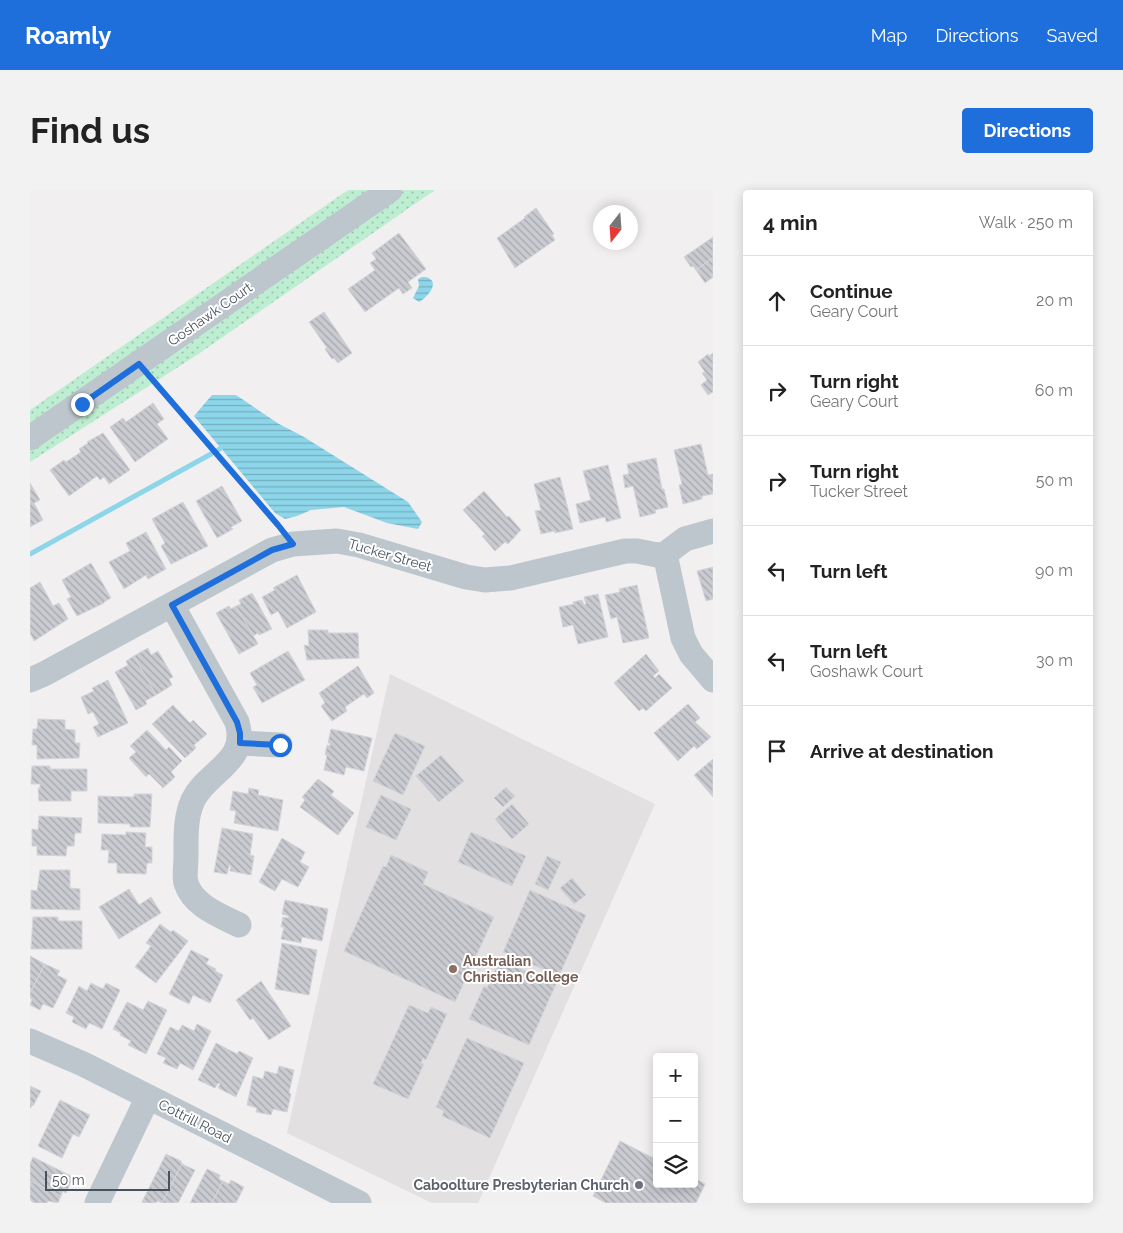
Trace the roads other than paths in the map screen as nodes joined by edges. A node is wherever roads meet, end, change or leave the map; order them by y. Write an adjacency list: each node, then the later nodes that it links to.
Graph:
1 (390, 190): 2 (street, Goshawk Court)
2 (30, 438)
3 (713, 531): 4 (street)
4 (665, 554): 5 (street, Tucker Street); 7 (street)
5 (172, 605): 6 (street, Tucker Street); 8 (street)
6 (30, 680)
7 (713, 680)
8 (240, 743): 9 (street); 10 (street)
9 (280, 745)
10 (239, 925)
11 (30, 1041): 12 (street, Cottrill Road)
12 (148, 1097): 13 (street); 14 (street, Cottrill Road)
13 (97, 1203)
14 (358, 1203)

